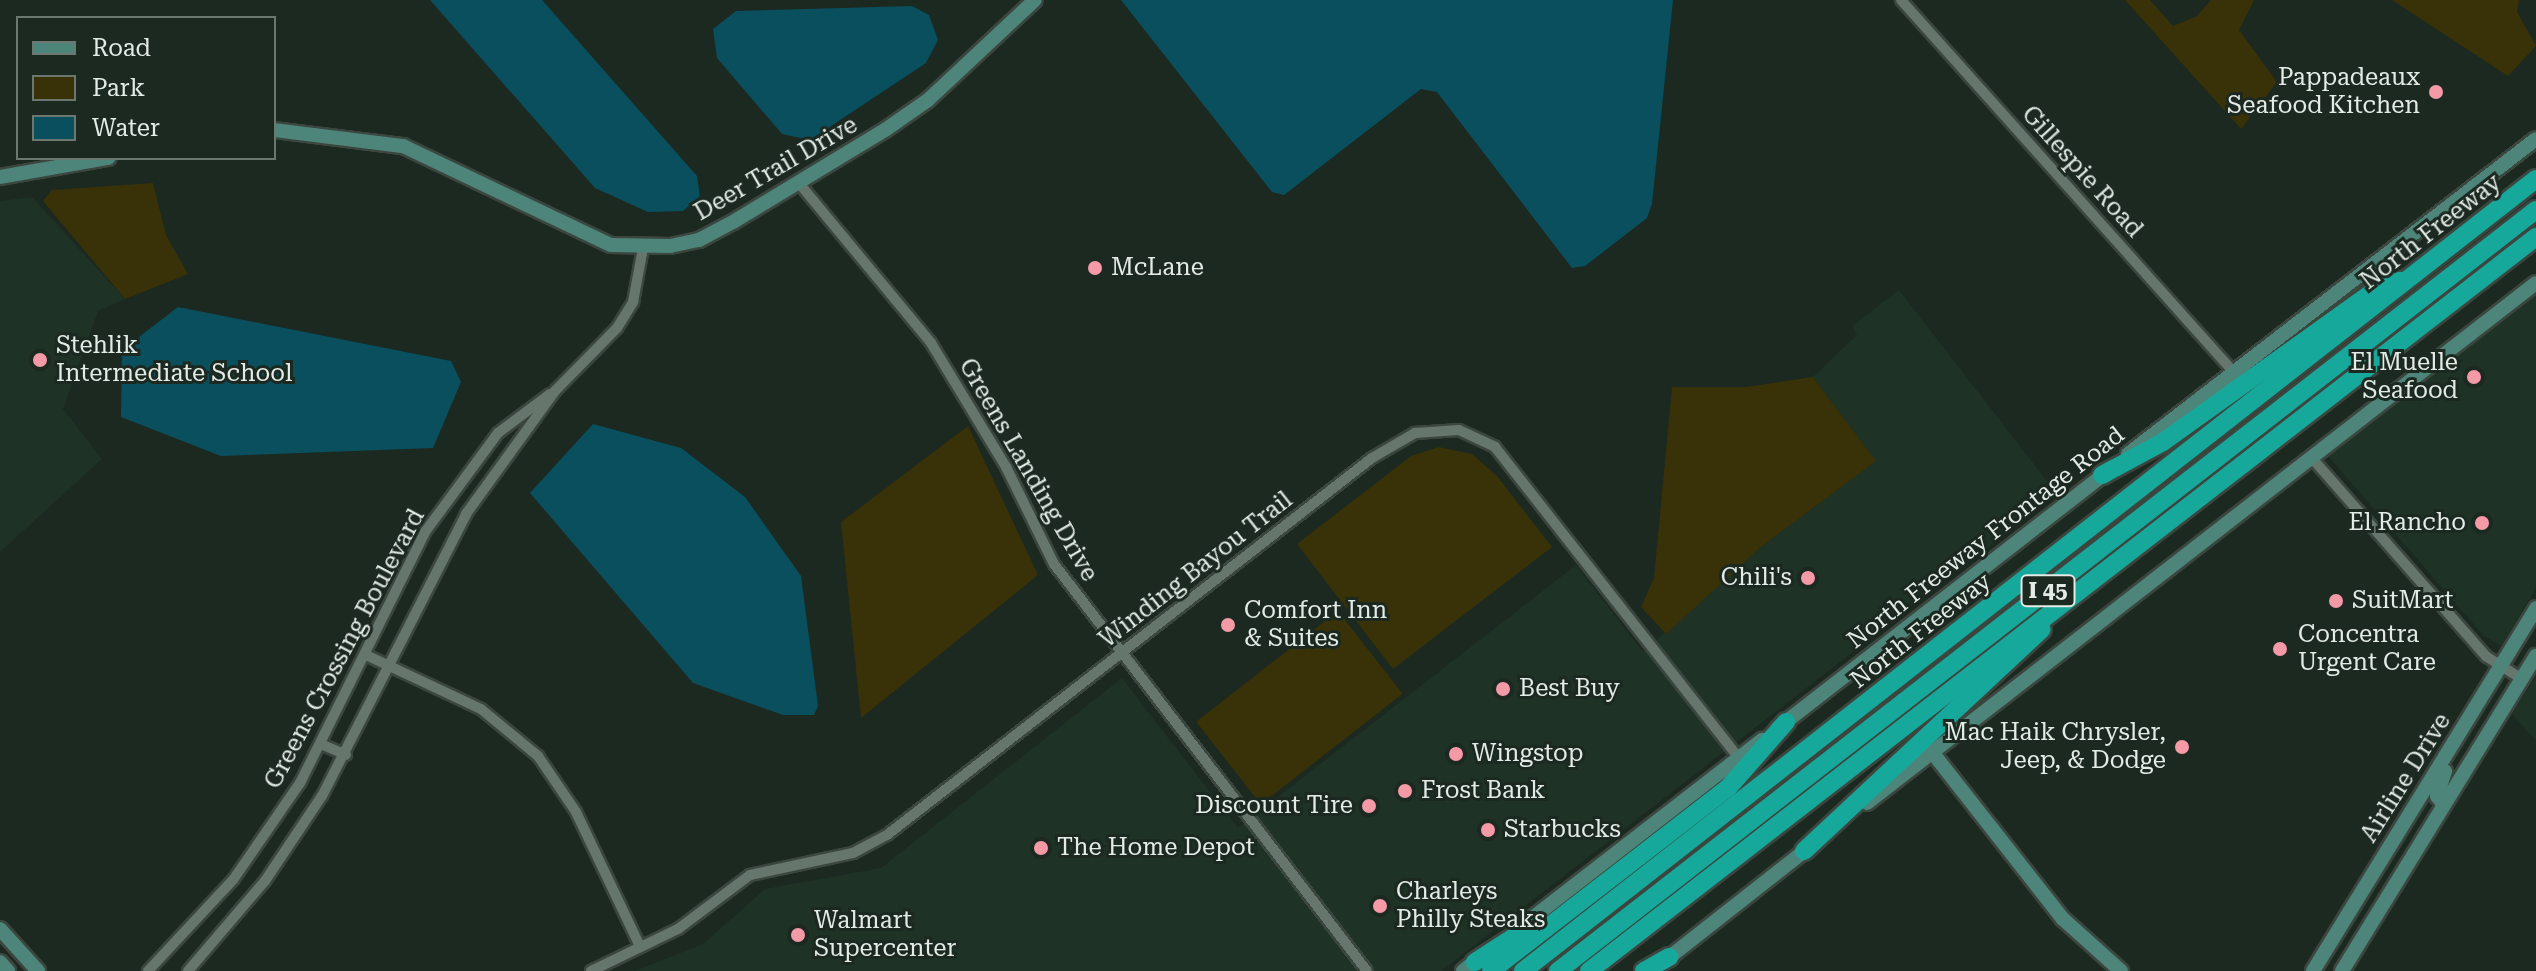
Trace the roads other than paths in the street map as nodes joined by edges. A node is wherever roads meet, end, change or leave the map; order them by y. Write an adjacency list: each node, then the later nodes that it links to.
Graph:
1 (1035, 0): 8 (main road, Deer Trail Drive)
2 (1901, 0): 14 (street, Gillespie Road)
3 (276, 130): 11 (main road, Deer Trail Drive)
4 (2536, 139): 14 (main road, North Freeway Frontage Road)
5 (97, 160): 6 (main road)
6 (0, 177)
7 (2536, 179): 12 (highway, North Freeway / I 45)
8 (798, 182): 11 (main road, Deer Trail Drive); 21 (street, Greens Landing Drive)
9 (2536, 210): 48 (highway, North Freeway / I 45)
10 (2536, 237): 19 (highway, I 45)
11 (643, 248): 15 (street, Greens Crossing Boulevard)
12 (2414, 276): 17 (highway); 47 (highway, North Freeway / I 45)
13 (2536, 283): 16 (main road)
14 (2233, 371): 17 (main road, North Freeway Frontage Road)
15 (555, 391): 20 (street, Greens Crossing Boulevard); 23 (street, Greens Crossing Boulevard)
16 (2311, 457): 24 (street); 28 (main road)
17 (2102, 475): 26 (main road, North Freeway Frontage Road)
18 (2536, 608): 24 (main road, Airline Drive)
19 (2053, 611): 34 (highway); 49 (highway, I 45)
20 (366, 655): 23 (street); 27 (street, Greens Crossing Boulevard)
21 (1120, 655): 31 (street, Winding Bayou Trail); 37 (street, Winding Bayou Trail); 46 (street, Greens Landing Drive)
22 (2536, 656): 25 (main road, Airline Drive)
23 (388, 665): 29 (street, Greens Crossing Boulevard); 37 (street)
24 (2500, 667): 25 (street); 30 (main road, Airline Drive)
25 (2522, 679): 32 (main road, Airline Drive)
26 (1786, 722): 31 (main road, North Freeway Frontage Road); 40 (highway)
27 (323, 745): 29 (street); 43 (street, Greens Crossing Boulevard)
28 (1932, 752): 34 (main road); 52 (main road)
29 (346, 755): 44 (street, Greens Crossing Boulevard)
30 (2446, 755): 32 (main road); 33 (main road, Airline Drive)
31 (1739, 758): 40 (main road, North Freeway Frontage Road)
32 (2444, 805): 35 (main road, Airline Drive)
33 (2387, 849): 35 (main road); 53 (main road, Airline Drive)
34 (1804, 851): 38 (main road)
35 (2409, 861): 54 (main road, Airline Drive)
36 (0, 929): 42 (main road)
37 (640, 946): 45 (street, Winding Bayou Trail)
38 (1669, 957): 50 (highway); 51 (main road)
39 (0, 962): 41 (main road)
40 (1476, 968)
41 (8, 971)
42 (38, 971)
43 (148, 971)
44 (188, 971)
45 (591, 971)
46 (1367, 971)
47 (1523, 971)
48 (1558, 971)
49 (1589, 971)
50 (1644, 971)
51 (1653, 971)
52 (2121, 971)
53 (2313, 971)
54 (2342, 971)

